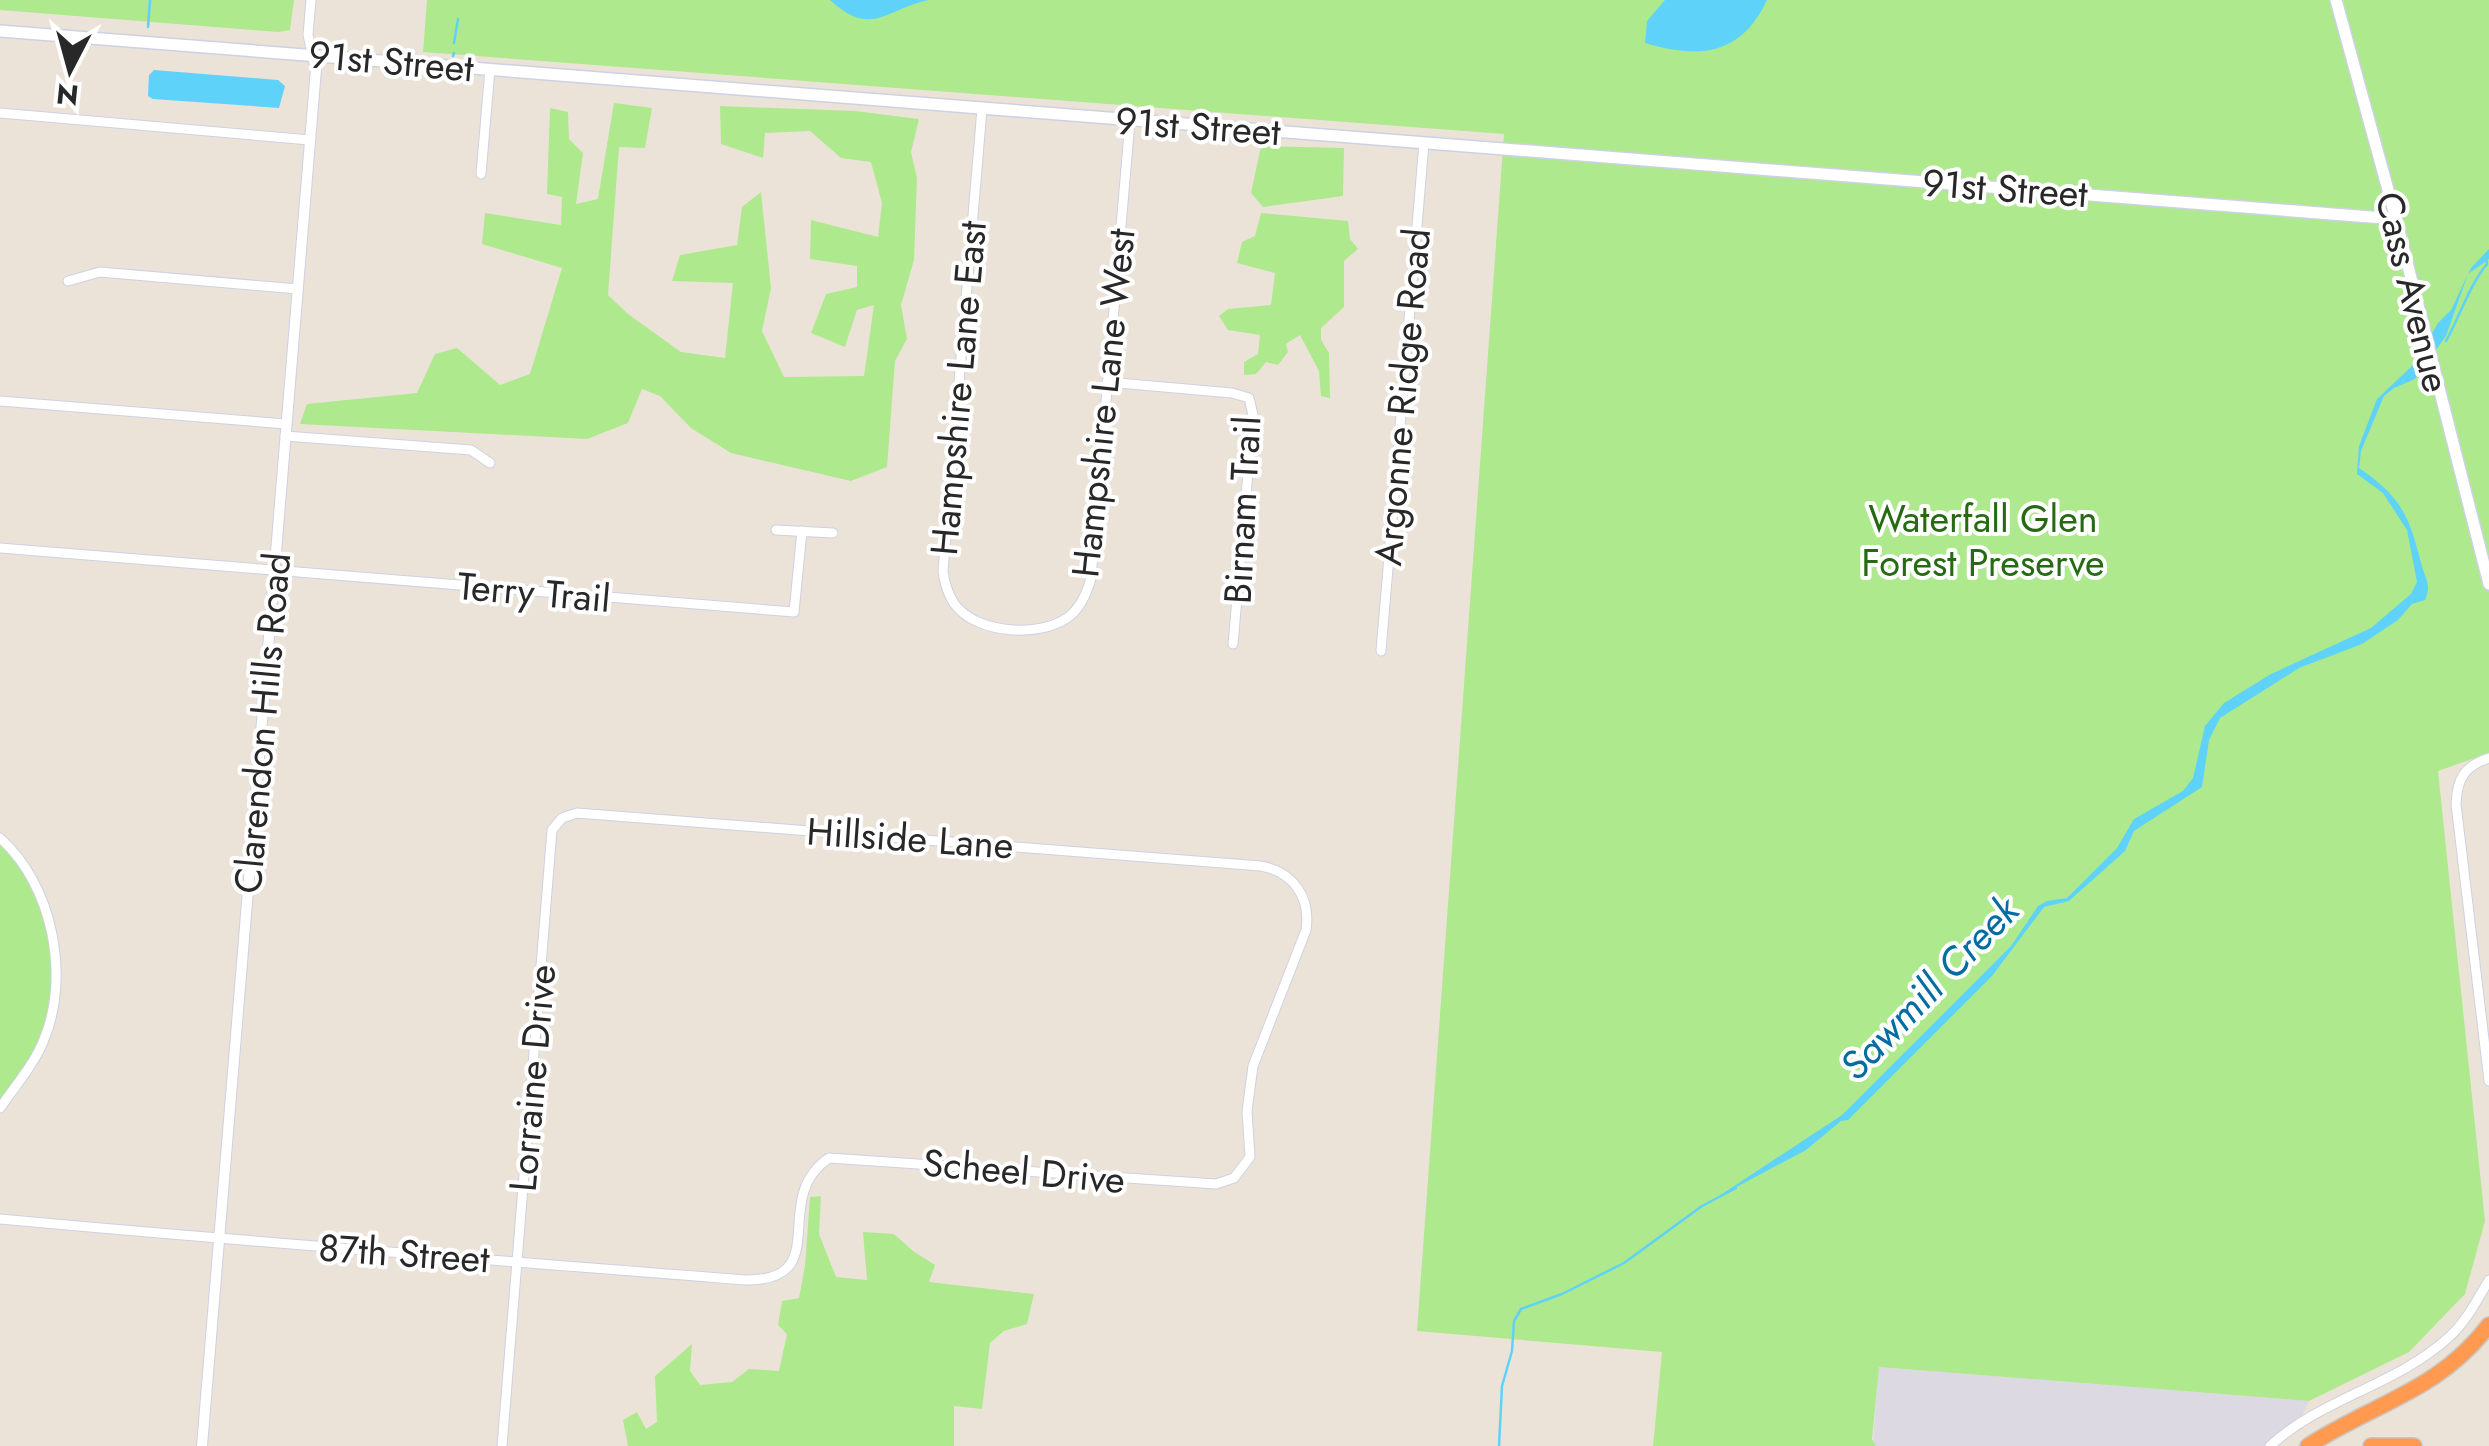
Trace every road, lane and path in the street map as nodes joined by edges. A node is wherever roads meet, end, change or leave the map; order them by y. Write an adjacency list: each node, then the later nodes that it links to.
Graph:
1 (311, 0): 4 (street, Clarendon Hills Road)
2 (2336, 0): 12 (main road, Cass Avenue)
3 (0, 32): 4 (main road, 91st Street)
4 (312, 54): 5 (main road, 91st Street); 9 (street, Clarendon Hills Road)
5 (490, 69): 6 (main road, 91st Street); 11 (street)
6 (982, 109): 8 (main road, 91st Street); 25 (street, Hampshire Lane East)
7 (0, 113): 9 (street)
8 (1130, 121): 10 (main road, 91st Street); 15 (street, Hampshire Lane West)
9 (310, 140): 14 (street, Clarendon Hills Road)
10 (1424, 143): 12 (main road, 91st Street); 27 (street, Argonne Ridge Road)
11 (481, 174)
12 (2396, 218): 24 (main road, Cass Avenue)
13 (68, 282): 14 (street)
14 (298, 288): 17 (street, Clarendon Hills Road)
15 (1108, 382): 25 (street, Hampshire Lane West); 26 (street, Birnam Trail)
16 (0, 402): 17 (street)
17 (286, 430): 18 (street); 23 (street, Clarendon Hills Road)
18 (490, 463)
19 (776, 530): 20 (street)
20 (802, 531): 21 (street); 23 (street, Terry Trail)
21 (833, 534)
22 (0, 548): 23 (street, Terry Trail)
23 (274, 571): 35 (street, Clarendon Hills Road)
24 (2489, 584)
25 (1008, 628)
26 (1233, 644)
27 (1381, 651)
28 (2489, 758): 31 (street)
29 (552, 830): 33 (street, Hillside Lane); 37 (street, Lorraine Drive)
30 (0, 838): 32 (street)
31 (2489, 1081)
32 (0, 1108)
33 (1234, 1178): 36 (street, Scheel Drive)
34 (0, 1220): 35 (street, 87th Street)
35 (219, 1239): 37 (street, 87th Street); 40 (street, Clarendon Hills Road)
36 (796, 1254): 37 (street, 87th Street)
37 (517, 1261): 41 (street, Lorraine Drive)
38 (2489, 1280): 42 (street)
39 (2489, 1325): 43 (highway)
40 (202, 1446)
41 (502, 1446)
42 (2270, 1446)
43 (2308, 1446)
44 (2371, 1446): 45 (highway)
45 (2414, 1446)

